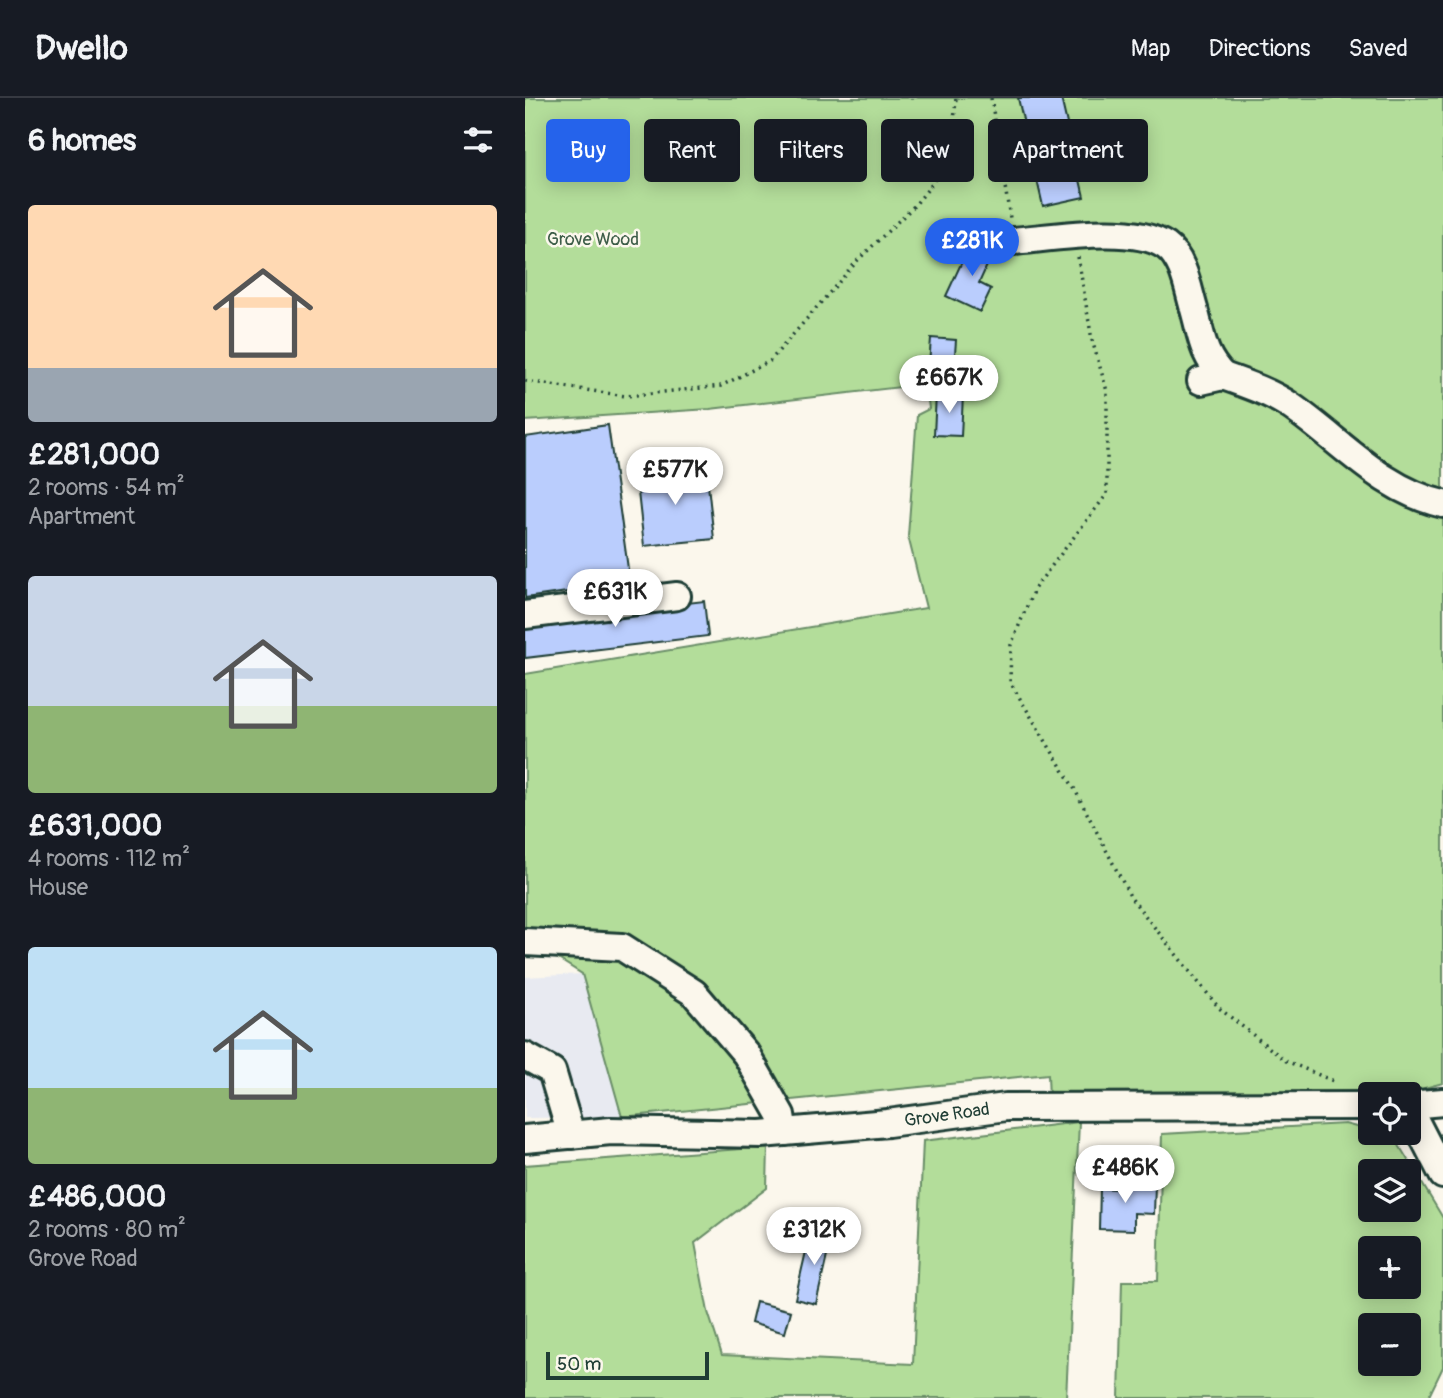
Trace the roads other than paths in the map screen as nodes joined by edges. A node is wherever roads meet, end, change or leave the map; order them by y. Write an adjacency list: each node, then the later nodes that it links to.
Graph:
1 (1013, 242): 2 (street)
2 (1443, 504)
3 (677, 596): 4 (street)
4 (525, 615)
5 (525, 942): 11 (street)
6 (525, 1056): 12 (street)
7 (1443, 1102): 8 (street)
8 (1421, 1105)
9 (1358, 1106): 11 (street, Grove Road)
10 (1421, 1131): 14 (street)
11 (784, 1132): 12 (street, Grove Road)
12 (571, 1135): 13 (street, Grove Road)
13 (525, 1139)
14 (1443, 1175)

